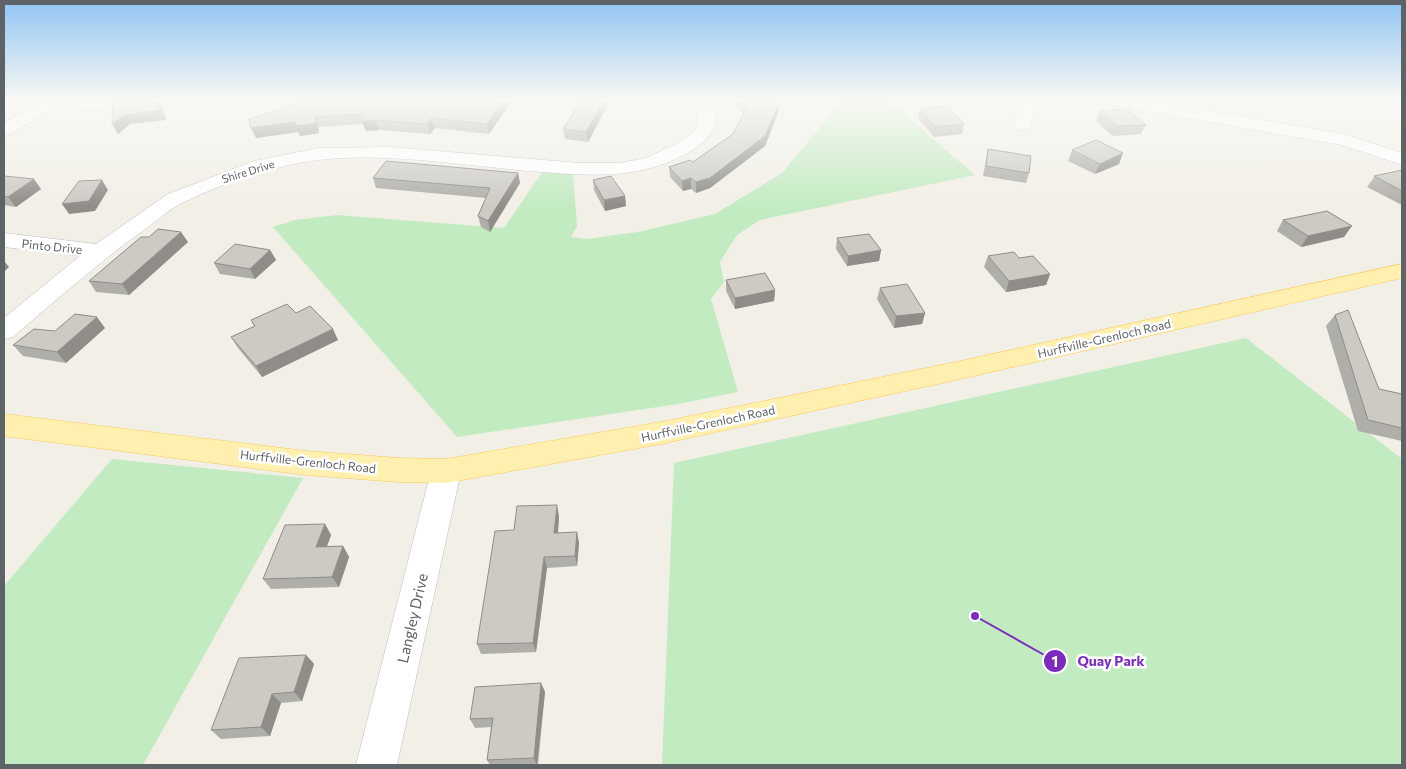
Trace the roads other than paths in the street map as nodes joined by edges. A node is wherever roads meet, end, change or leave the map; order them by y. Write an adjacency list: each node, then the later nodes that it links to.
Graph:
1 (702, 135): 5 (street, Shire Drive)
2 (1314, 135): 3 (street)
3 (1402, 159)
4 (4, 240): 5 (street, Pinto Drive)
5 (100, 251): 7 (street, Shire Drive)
6 (1402, 271): 9 (main road, Hurffville-Grenloch Road)
7 (4, 331)
8 (4, 425): 9 (main road, Hurffville-Grenloch Road)
9 (446, 471): 10 (street, Langley Drive)
10 (376, 765)

